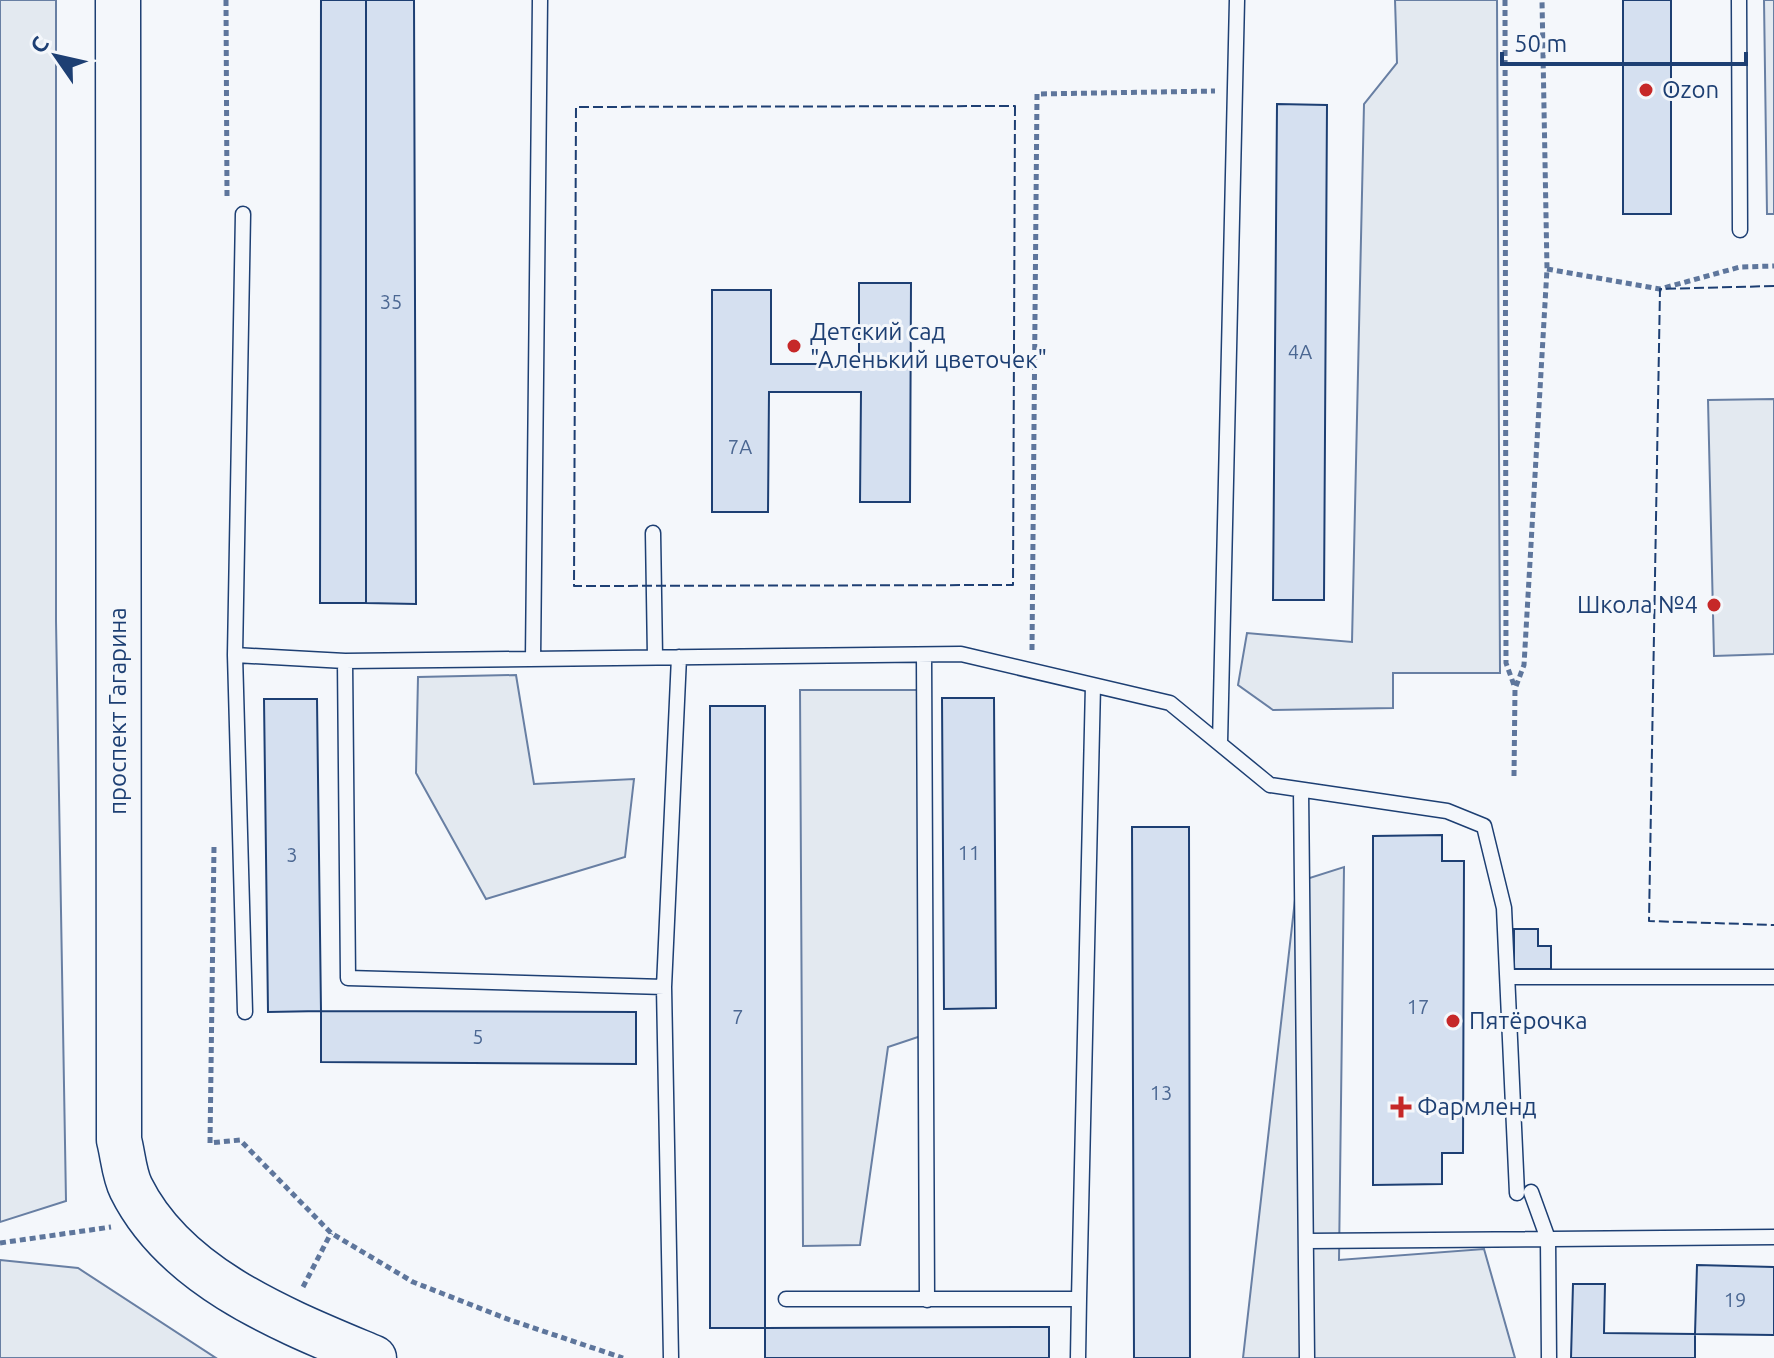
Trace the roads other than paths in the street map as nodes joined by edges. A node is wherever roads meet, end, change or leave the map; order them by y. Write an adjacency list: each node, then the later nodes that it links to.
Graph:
1 (118, 0): 27 (main road, проспект Гагарина)
2 (540, 0): 12 (lane)
3 (1237, 0): 15 (lane)
4 (1739, 0): 6 (lane)
5 (243, 214): 8 (lane)
6 (1740, 230)
7 (653, 533): 10 (lane)
8 (235, 655): 13 (lane); 20 (lane)
9 (924, 655): 11 (lane); 14 (lane); 26 (lane)
10 (655, 657): 11 (lane); 12 (lane)
11 (679, 657): 19 (lane)
12 (533, 659): 13 (lane)
13 (345, 661): 19 (lane)
14 (1093, 685): 15 (lane); 25 (lane)
15 (1220, 743): 16 (lane)
16 (1301, 790): 17 (lane); 23 (lane)
17 (1508, 977): 18 (lane); 22 (lane)
18 (1774, 977)
19 (664, 987): 28 (lane)
20 (245, 1012)
21 (1774, 1237): 22 (lane)
22 (1548, 1239): 23 (lane); 31 (lane)
23 (1308, 1241): 30 (lane)
24 (786, 1299): 26 (lane)
25 (1079, 1299): 26 (lane); 29 (lane)
26 (927, 1300)
27 (374, 1358)
28 (671, 1358)
29 (1078, 1358)
30 (1307, 1358)
31 (1549, 1358)

